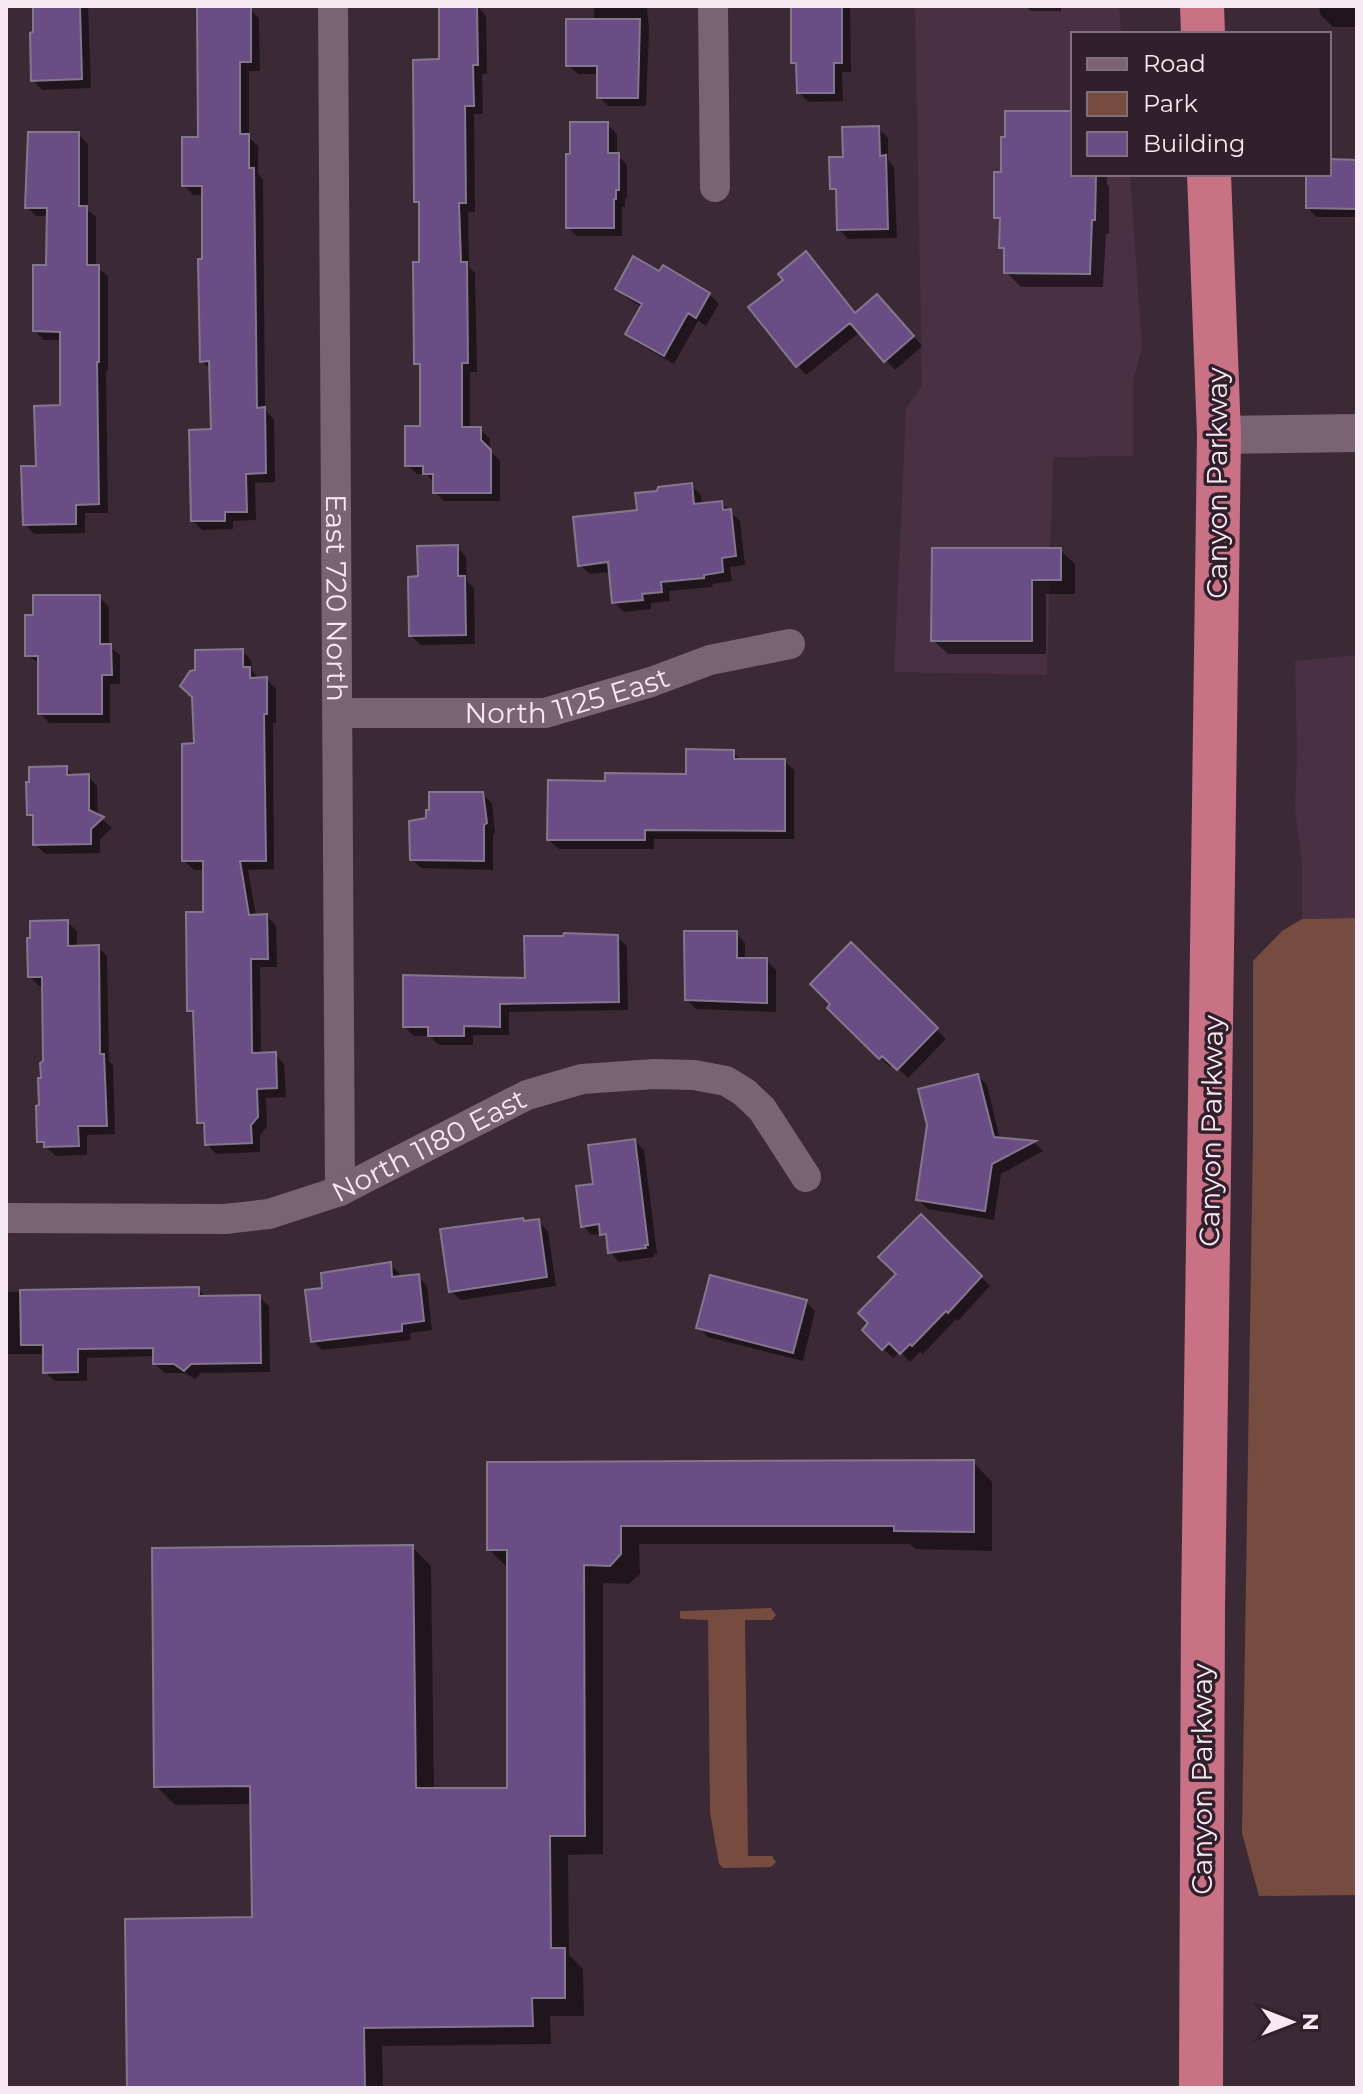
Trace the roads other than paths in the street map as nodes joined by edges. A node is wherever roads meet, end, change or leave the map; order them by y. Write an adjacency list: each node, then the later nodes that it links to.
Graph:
1 (333, 6): 10 (street, East 720 North)
2 (713, 6): 6 (street)
3 (1202, 6): 4 (highway)
4 (1203, 32)
5 (1209, 176): 8 (highway, Canyon Parkway)
6 (715, 187)
7 (1357, 433): 8 (street)
8 (1219, 435): 14 (highway, Canyon Parkway)
9 (790, 644): 10 (street, North 1125 East)
10 (337, 713): 12 (street, East 720 North)
11 (806, 1177): 12 (street, North 1180 East)
12 (340, 1191): 13 (street, North 1180 East)
13 (6, 1218)
14 (1201, 2088)

